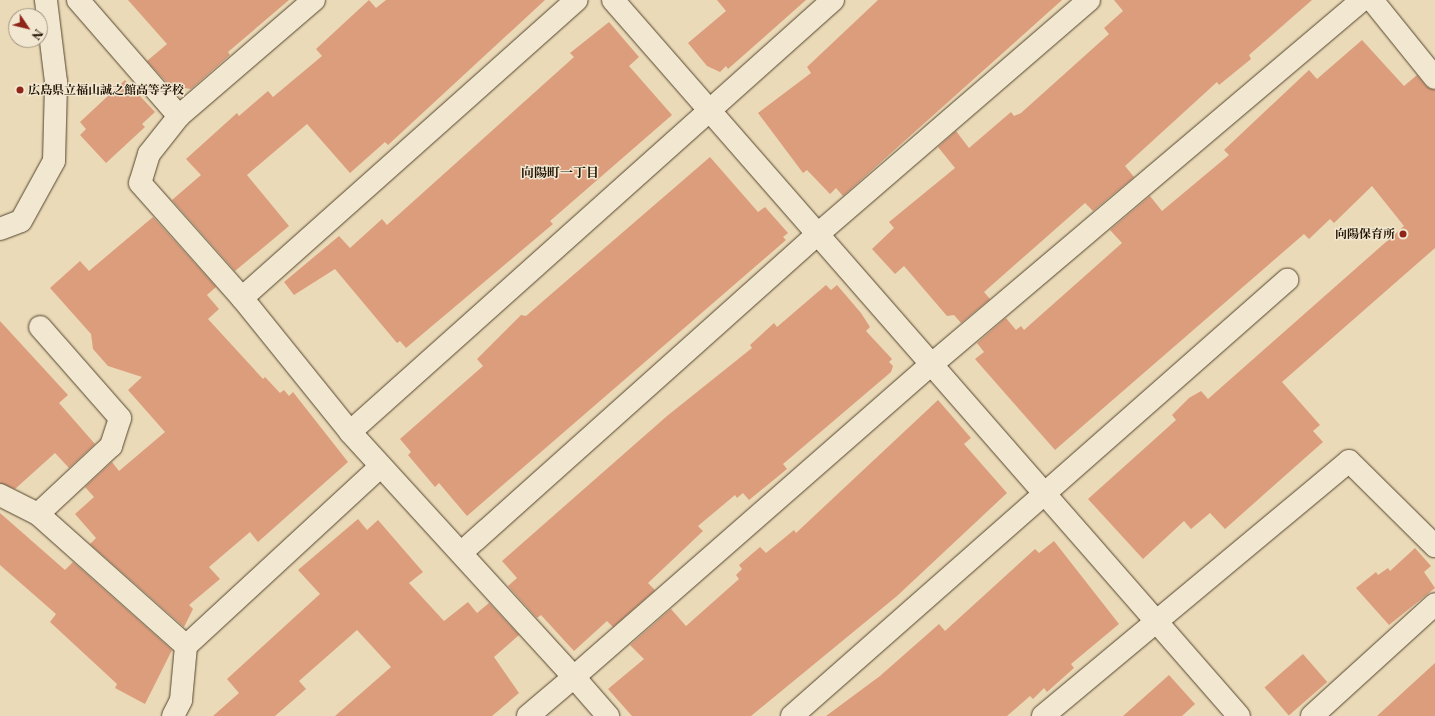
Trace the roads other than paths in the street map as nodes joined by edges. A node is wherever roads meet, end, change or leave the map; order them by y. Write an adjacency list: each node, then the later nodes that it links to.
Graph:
1 (46, 0): 13 (street)
2 (78, 0): 12 (street)
3 (314, 0): 12 (street)
4 (576, 0): 16 (street)
5 (613, 0): 11 (street)
6 (833, 0): 11 (street)
7 (1090, 0): 14 (street)
8 (1362, 0): 18 (street)
9 (1372, 0): 10 (street)
10 (1435, 78)
11 (709, 110): 14 (street); 19 (street)
12 (179, 116): 16 (street)
13 (0, 229)
14 (818, 234): 18 (street); 25 (street)
15 (1287, 280): 22 (street)
16 (242, 298): 19 (street)
17 (40, 327): 23 (street)
18 (932, 365): 22 (street); 29 (street)
19 (350, 432): 20 (street)
20 (382, 466): 25 (street); 28 (street)
21 (0, 495): 23 (street)
22 (1043, 495): 27 (street); 33 (street)
23 (38, 514): 28 (street)
24 (1435, 546): 27 (street)
25 (462, 552): 29 (street)
26 (1435, 604): 36 (street)
27 (1153, 621): 34 (street); 35 (street)
28 (186, 646): 30 (street)
29 (574, 677): 31 (street); 32 (street)
30 (173, 716)
31 (528, 716)
32 (608, 716)
33 (792, 716)
34 (1043, 716)
35 (1239, 716)
36 (1312, 716)

